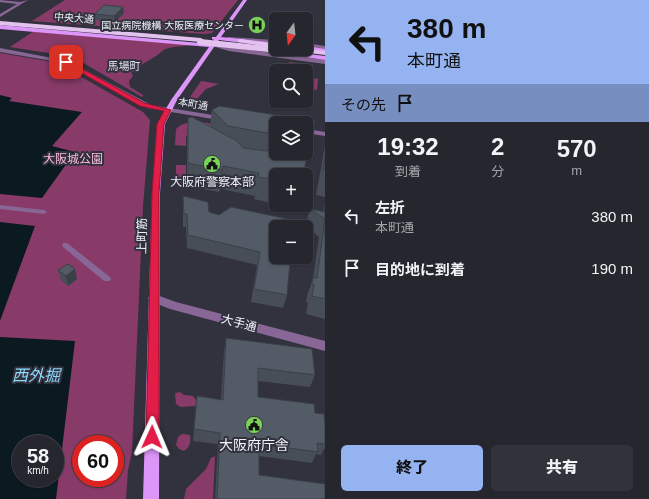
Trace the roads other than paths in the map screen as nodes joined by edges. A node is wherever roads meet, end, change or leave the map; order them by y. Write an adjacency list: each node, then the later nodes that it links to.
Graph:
1 (26, 0): 4 (street)
2 (245, 0): 9 (main road, 上町筋)
3 (0, 1): 4 (street)
4 (21, 3): 5 (street)
5 (0, 16)
6 (0, 24): 7 (highway); 9 (main road, 中央大通)
7 (175, 38): 12 (highway, bridge); 17 (highway, bridge)
8 (240, 41): 9 (main road, 中央大通); 10 (highway)
9 (216, 42): 11 (street, 中央大通); 17 (main road, 中央大通, bridge); 18 (street, 中央大通); 19 (main road, 上町筋)
10 (269, 44)
11 (269, 45)
12 (269, 45)
13 (313, 49): 17 (main road)
14 (0, 50): 19 (street, 本町通)
15 (313, 51): 17 (highway, bridge)
16 (313, 51): 17 (highway)
17 (325, 53)
18 (325, 62)
19 (168, 110): 20 (street, 本町通); 27 (main road, 上町筋)
20 (232, 120)
21 (313, 132): 22 (street)
22 (325, 134)
23 (0, 207): 24 (street)
24 (44, 212)
25 (65, 245): 26 (street)
26 (106, 279)
27 (154, 298): 28 (street, 大手通); 29 (main road, 上町筋)
28 (325, 346)
29 (151, 499)

